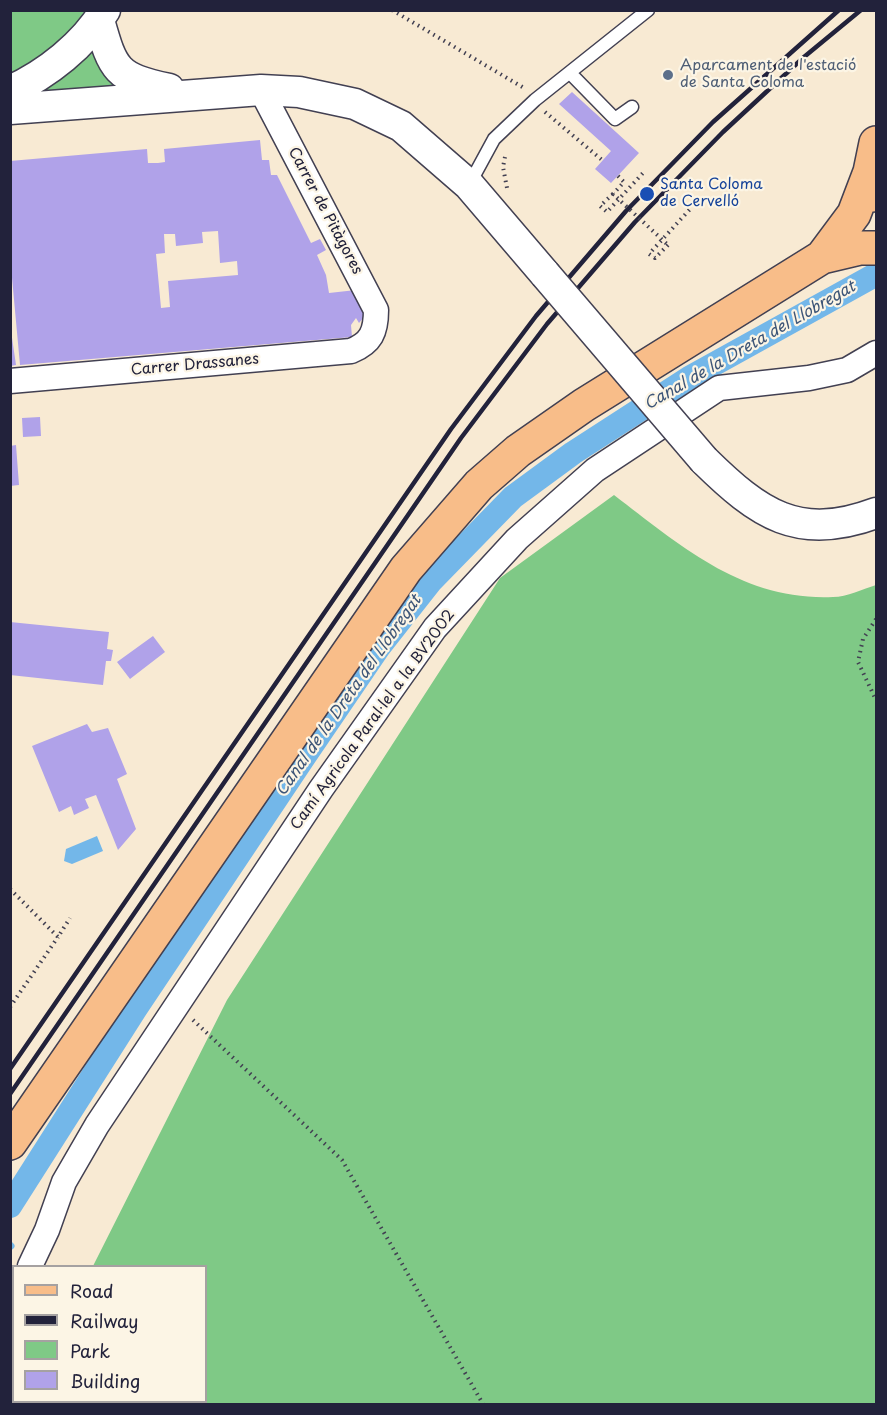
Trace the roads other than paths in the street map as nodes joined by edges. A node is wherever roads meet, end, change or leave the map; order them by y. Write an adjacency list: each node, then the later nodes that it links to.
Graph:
1 (648, 10): 3 (lane)
2 (102, 15): 4 (street); 6 (street)
3 (570, 73): 7 (lane); 10 (lane)
4 (10, 90)
5 (261, 90): 6 (street); 10 (street); 14 (street, Carrer de Pitàgores)
6 (192, 94): 8 (street)
7 (632, 107)
8 (10, 109)
9 (873, 158): 11 (main road); 13 (main road)
10 (469, 184): 17 (street, bridge)
11 (876, 208)
12 (876, 248): 13 (main road)
13 (822, 257): 18 (main road)
14 (373, 336): 16 (street, Carrer Drassanes)
15 (876, 353): 19 (street, Camí Agricola Paral·lel a la BV2002)
16 (10, 381)
17 (876, 513)
18 (10, 1143)
19 (30, 1265)

